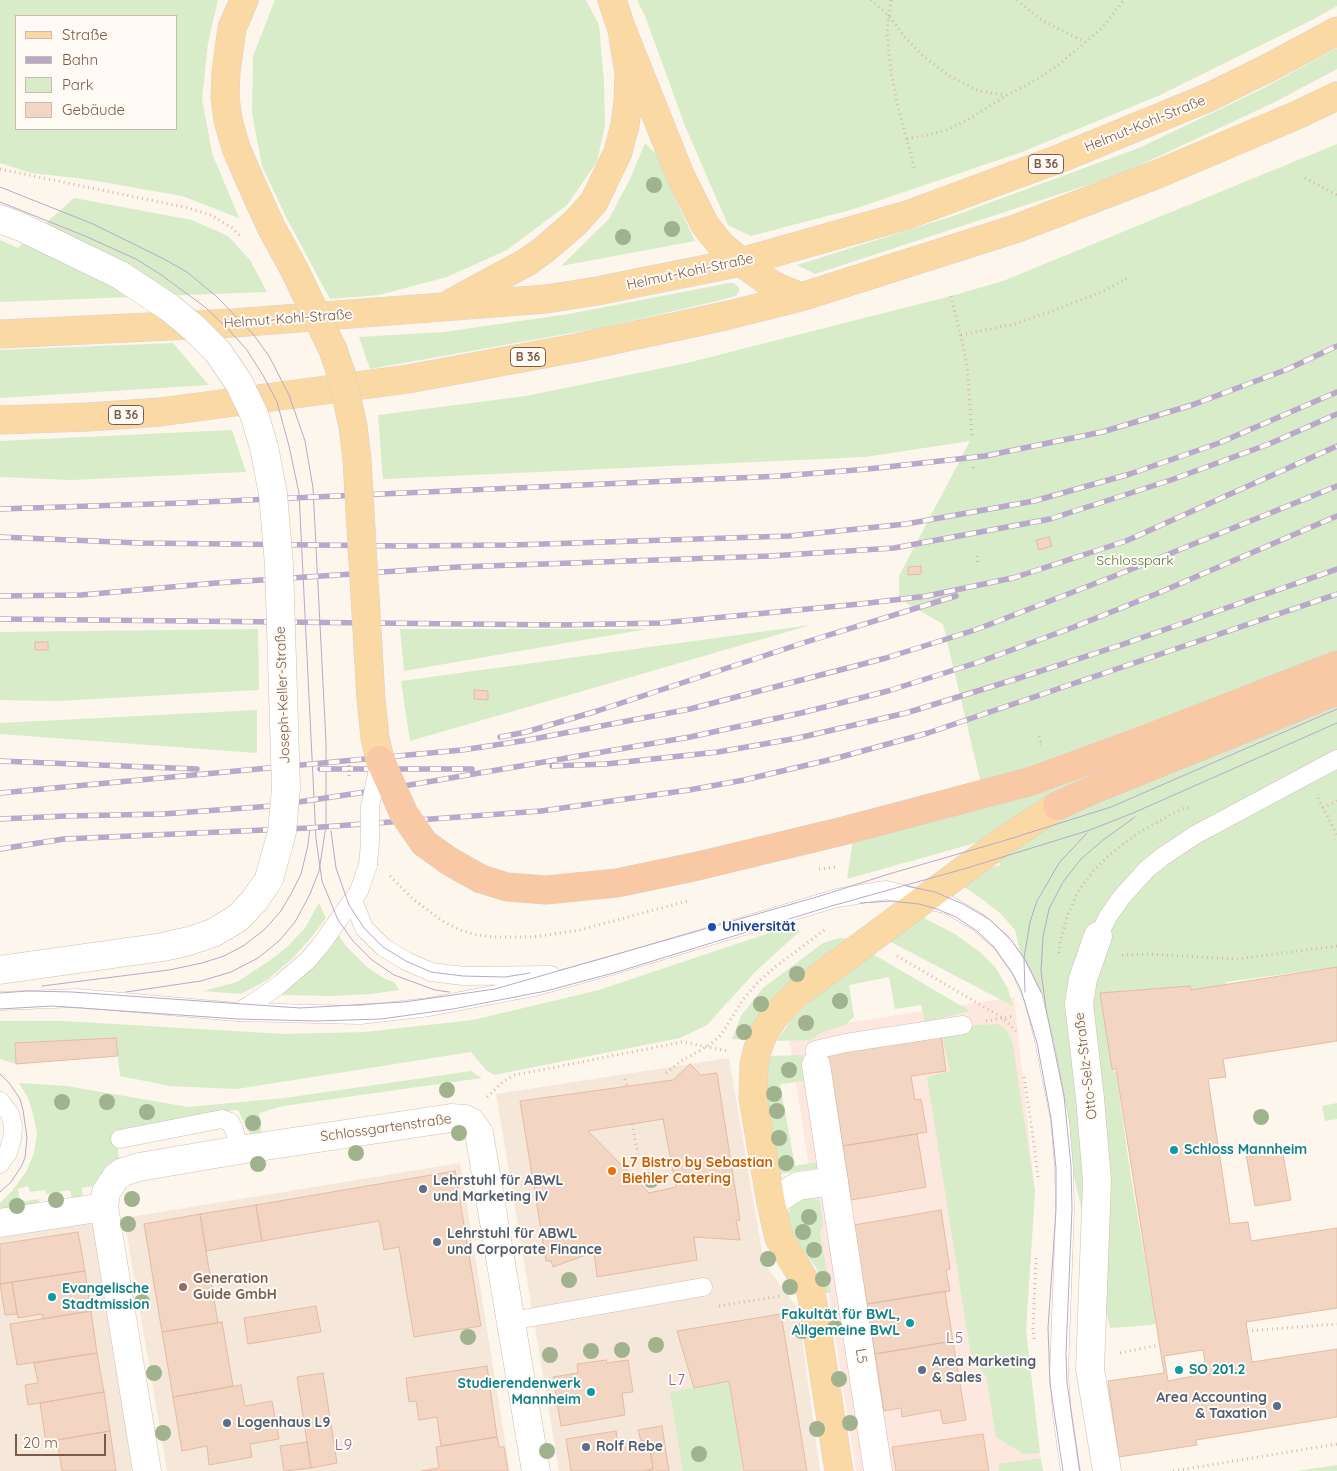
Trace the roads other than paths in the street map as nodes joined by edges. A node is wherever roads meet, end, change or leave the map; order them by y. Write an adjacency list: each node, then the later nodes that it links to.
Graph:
1 (244, 0): 17 (main road, bridge)
2 (612, 0): 3 (main road)
3 (622, 30): 9 (main road); 11 (main road)
4 (1337, 31): 9 (main road, Helmut-Kohl-Straße / B 36)
5 (1337, 96): 7 (main road, B 36)
6 (1337, 104): 7 (main road)
7 (1297, 115): 10 (main road, B 36)
8 (0, 219): 22 (street, Joseph-Keller-Straße, bridge)
9 (741, 262): 10 (main road); 11 (main road, Helmut-Kohl-Straße / B 36)
10 (801, 297): 13 (main road, B 36)
11 (442, 308): 12 (main road, Helmut-Kohl-Straße / B 36)
12 (0, 334)
13 (0, 420)
14 (1337, 665): 17 (highway, bridge)
15 (1337, 691): 18 (highway)
16 (1337, 759): 21 (lane, Otto-Selz-Straße)
17 (380, 760): 20 (lane, bridge)
18 (1057, 806): 19 (main road)
19 (926, 898): 23 (lane); 33 (main road); 42 (lane)
20 (353, 900): 23 (lane); 25 (lane)
21 (1094, 946): 43 (street, Otto-Selz-Straße)
22 (0, 970)
23 (581, 974): 25 (lane)
24 (0, 1002): 25 (lane)
25 (237, 1012)
26 (963, 1025): 27 (lane)
27 (816, 1065): 32 (street, L5)
28 (0, 1101): 31 (lane)
29 (120, 1139): 30 (lane)
30 (238, 1150): 34 (street, Schlossgartenstraße); 37 (street, Schlossgartenstraße)
31 (0, 1164)
32 (834, 1181): 33 (street); 41 (street, L5)
33 (771, 1203): 40 (main road)
34 (105, 1214): 35 (street); 38 (street)
35 (0, 1224)
36 (703, 1287): 37 (lane)
37 (511, 1322): 39 (street, Schlossgartenstraße)
38 (148, 1471)
39 (536, 1471)
40 (838, 1471)
41 (878, 1471)
42 (1070, 1471)
43 (1106, 1471)

